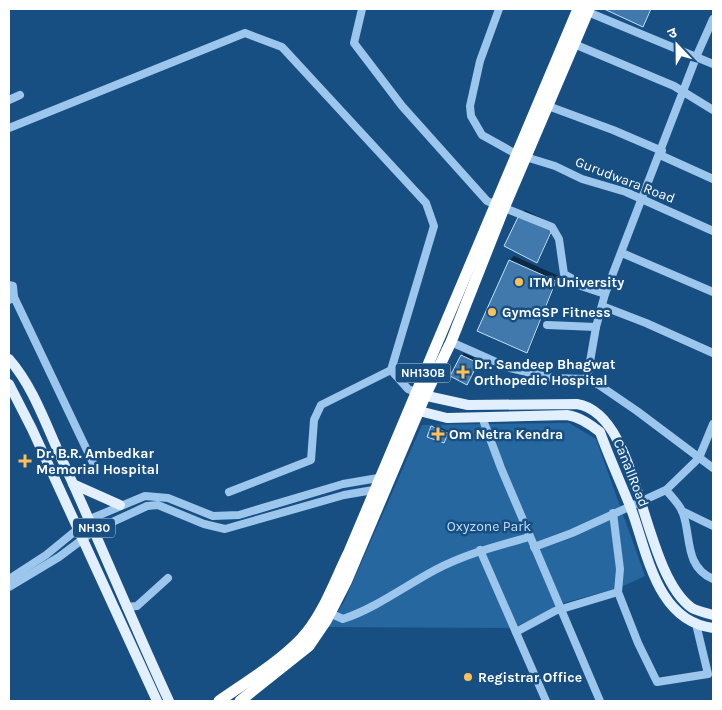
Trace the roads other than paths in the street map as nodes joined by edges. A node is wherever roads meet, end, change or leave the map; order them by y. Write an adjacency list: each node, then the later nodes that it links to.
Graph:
1 (362, 9): 18 (street)
2 (499, 9): 15 (street, Gurudwara Road)
3 (583, 9): 5 (highway, NH130B); 6 (street); 15 (highway, NH130B)
4 (713, 19): 6 (street)
5 (574, 44): 8 (street); 11 (highway, NH130B)
6 (697, 55): 7 (street); 8 (street)
7 (713, 64)
8 (684, 92): 12 (street); 14 (street)
9 (20, 95): 10 (street)
10 (9, 100)
11 (548, 106): 14 (street); 15 (highway, NH130B)
12 (713, 110)
13 (9, 128): 31 (street)
14 (661, 154): 16 (street); 17 (street)
15 (521, 156): 17 (street, Gurudwara Road); 18 (highway, NH130B)
16 (713, 179)
17 (643, 200): 19 (street, Gurudwara Road); 20 (street)
18 (499, 207): 23 (street); 28 (highway, NH130B); 34 (highway, NH130B)
19 (713, 231)
20 (622, 253): 22 (street); 23 (street)
21 (9, 285): 24 (street)
22 (713, 292)
23 (605, 294): 25 (street)
24 (12, 298): 39 (street)
25 (602, 306): 27 (street); 29 (street)
26 (547, 324): 27 (street)
27 (596, 327): 32 (street)
28 (451, 342): 32 (street); 34 (highway, NH130B)
29 (713, 353)
30 (9, 359): 43 (main road, NH30)
31 (391, 370): 34 (street); 46 (street)
32 (587, 379): 38 (street)
33 (9, 384): 54 (main road, NH30)
34 (420, 394): 35 (highway, NH130B); 47 (main road, Canal Road)
35 (413, 410): 36 (main road, Canal Road); 41 (highway, NH130B); 42 (highway, NH130B)
36 (482, 418): 49 (main road, Canal Road); 56 (street)
37 (713, 424): 38 (street)
38 (699, 458): 40 (street); 45 (street)
39 (95, 468)
40 (713, 468)
41 (380, 476): 42 (street); 44 (highway, NH130B); 48 (street)
42 (392, 477): 44 (highway, NH130B)
43 (73, 484): 48 (main road); 52 (main road, NH30)
44 (381, 490): 55 (street); 67 (highway, NH130B)
45 (666, 490): 47 (street); 50 (street)
46 (229, 492)
47 (642, 502): 49 (street); 68 (main road, Canal Road)
48 (120, 505): 52 (street)
49 (630, 505): 51 (street); 69 (main road, Canal Road)
50 (682, 512): 53 (street); 62 (street)
51 (613, 513): 58 (street); 64 (street)
52 (90, 519): 54 (street); 55 (main road, NH30)
53 (713, 526)
54 (77, 529): 57 (main road, NH30); 61 (street)
55 (95, 530): 57 (street); 65 (main road, NH30)
56 (529, 537): 58 (street); 59 (street)
57 (82, 540): 63 (street); 72 (main road, NH30)
58 (534, 547): 66 (street)
59 (480, 550): 67 (street); 71 (street)
60 (168, 578): 65 (street)
61 (9, 579)
62 (713, 579)
63 (9, 587)
64 (618, 592): 66 (street); 69 (street)
65 (126, 607): 73 (main road, NH30)
66 (562, 609): 71 (street); 77 (street)
67 (325, 611): 74 (highway, NH130B); 75 (highway, NH130B)
68 (713, 615)
69 (696, 624): 70 (main road, Canal Road)
70 (713, 628)
71 (516, 632): 76 (street)
72 (157, 701)
73 (169, 701)
74 (219, 701)
75 (240, 701)
76 (546, 701)
77 (600, 701)

